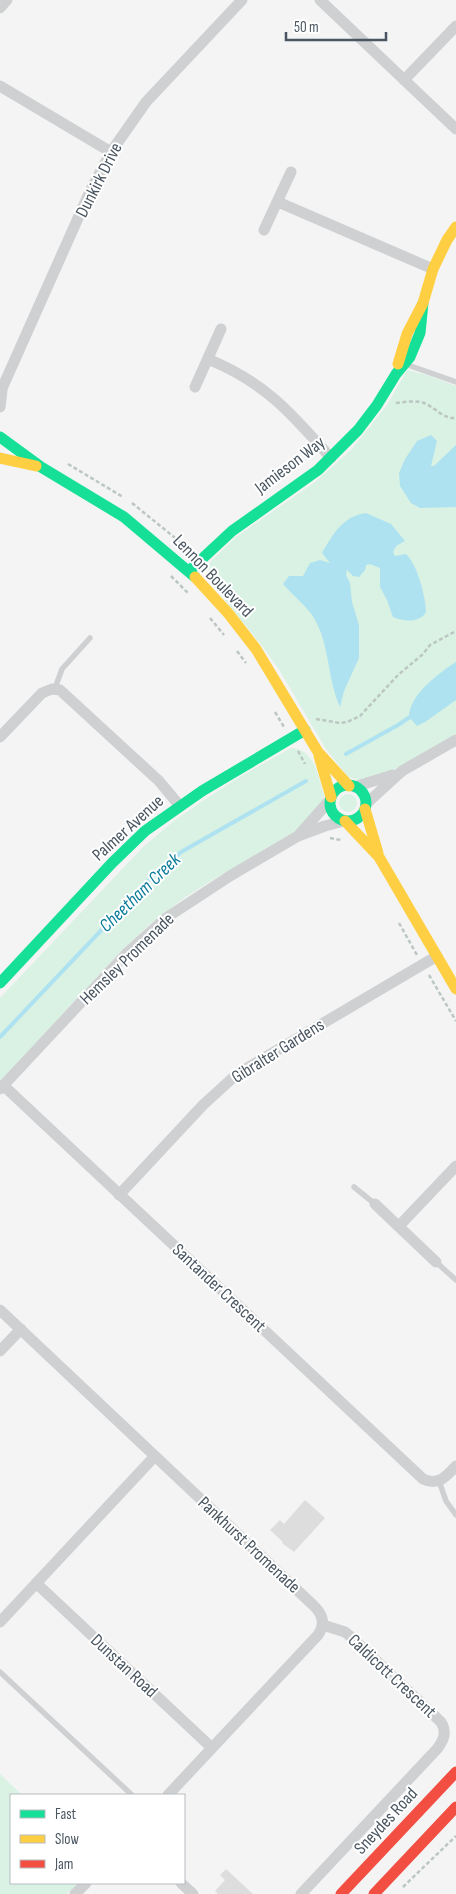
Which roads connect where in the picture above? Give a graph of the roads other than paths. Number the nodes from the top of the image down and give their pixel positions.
1 (7, 0) edge
2 (242, 0) edge
3 (320, 0) edge
4 (0, 8) edge
5 (456, 26) edge
6 (404, 80) junction
7 (0, 86) edge
8 (456, 129) edge
9 (111, 152) junction
10 (291, 172) dead end
11 (278, 202) junction
12 (456, 227) edge
13 (264, 230) dead end
14 (433, 268) junction
15 (221, 329) dead end
16 (208, 359) junction
17 (402, 362) junction
18 (456, 382) edge
19 (195, 386) dead end
20 (1, 391) edge
21 (0, 407) edge
22 (0, 437) edge
23 (0, 458) edge
24 (331, 458) junction
25 (41, 467) junction
26 (189, 571) junction
27 (90, 638) dead end
28 (55, 688) junction
29 (304, 730) junction
30 (0, 737) edge
31 (456, 740) edge
32 (318, 752) junction
33 (402, 771) junction
34 (352, 786) junction
35 (331, 798) junction
36 (179, 805) junction
37 (365, 807) junction
38 (344, 821) junction
39 (298, 836) junction
40 (379, 857) junction
41 (437, 956) junction
42 (0, 983) edge
43 (456, 988) edge
44 (2, 1087) edge
45 (456, 1166) edge
46 (354, 1187) dead end
47 (119, 1194) junction
48 (375, 1204) joint
49 (399, 1226) junction
50 (436, 1262) joint
51 (456, 1280) edge
52 (0, 1310) edge
53 (21, 1329) junction
54 (0, 1351) edge
55 (155, 1456) junction
56 (456, 1466) edge
57 (439, 1481) junction
58 (456, 1515) edge
59 (36, 1583) junction
60 (0, 1622) edge
61 (323, 1625) junction
62 (0, 1672) edge
63 (456, 1724) edge
64 (444, 1729) junction
65 (212, 1748) junction
66 (456, 1772) edge
67 (131, 1794) edge
68 (169, 1794) edge
69 (456, 1807) edge
70 (85, 1884) edge
71 (182, 1884) edge
72 (75, 1894) edge
73 (193, 1894) edge
74 (301, 1894) edge
75 (341, 1894) edge
76 (374, 1894) edge

1 - 4 street
2 - 9 street, Dunkirk Drive
3 - 6 street
5 - 6 street
6 - 8 street
7 - 9 street
9 - 20 street, Dunkirk Drive
10 - 11 street
11 - 13 street
11 - 14 street
12 - 14 street, Jamieson Way
14 - 17 street, Jamieson Way
15 - 16 street
16 - 19 street
16 - 24 street
17 - 18 lane
17 - 24 street, Jamieson Way
20 - 21 street, Dunkirk Drive
22 - 25 street, Lennon Boulevard
23 - 25 street, Lennon Boulevard
24 - 26 street, Jamieson Way
25 - 26 street, Lennon Boulevard
26 - 29 street, Lennon Boulevard
27 - 28 lane
28 - 30 street
28 - 36 street
29 - 32 street, Lennon Boulevard
29 - 36 street, Palmer Avenue
31 - 33 street
32 - 34 street, Lennon Boulevard
32 - 35 street, Lennon Boulevard
33 - 34 street
33 - 37 street
34 - 35 street
34 - 37 street
35 - 38 street
35 - 39 street, Hemsley Promenade
36 - 42 street, Palmer Avenue
37 - 38 street
37 - 40 street
38 - 39 street, Hemsley Promenade
38 - 40 street
39 - 44 street, Hemsley Promenade
40 - 41 street
41 - 43 street
41 - 47 street, Gibralter Gardens
44 - 47 street, Santander Crescent
45 - 49 street
46 - 48 lane
47 - 57 street, Santander Crescent
48 - 49 street
49 - 50 street
50 - 51 lane
52 - 53 street, Pankhurst Promenade
53 - 54 street
53 - 55 street, Pankhurst Promenade
55 - 59 street
55 - 61 street, Pankhurst Promenade
56 - 57 street
57 - 58 lane
59 - 60 street
59 - 65 street, Dunstan Road
61 - 64 street, Caldicott Crescent
61 - 65 street
62 - 67 lane
63 - 64 street
64 - 74 street, Caldicott Crescent
65 - 68 street
66 - 75 street, Sneydes Road
69 - 76 street
70 - 72 street
71 - 73 street

